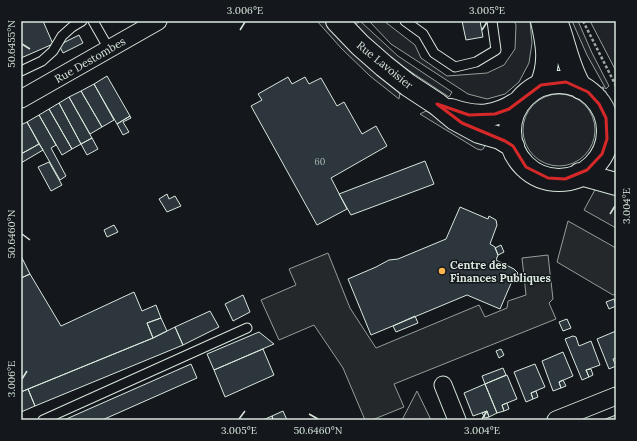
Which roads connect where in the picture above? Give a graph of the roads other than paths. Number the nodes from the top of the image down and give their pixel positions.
1 (82, 21) edge
2 (93, 21) edge
3 (158, 21) edge
4 (339, 21) edge
5 (405, 21) edge
6 (492, 21) edge
7 (542, 21) edge
8 (556, 21) edge
9 (70, 24) edge
10 (109, 49) junction
11 (21, 71) edge
12 (541, 85) junction
13 (581, 88) junction
14 (21, 99) edge
15 (519, 102) junction
16 (437, 104) junction
17 (610, 106) edge
18 (513, 146) junction
19 (611, 147) edge
20 (580, 174) junction
21 (616, 184) edge
22 (246, 328) dead end
23 (442, 385) dead end
24 (616, 396) edge
25 (43, 420) edge
26 (458, 420) edge
27 (556, 420) edge

1 - 9 lane
2 - 10 lane
3 - 10 street, Rue Destombes
4 - 16 street, Rue Lavoisier
5 - 6 lane
7 - 12 street
8 - 13 street
9 - 11 lane
10 - 14 street, Rue Destombes
12 - 13 street
12 - 15 street
13 - 17 street
15 - 16 street, Rue Lavoisier
15 - 18 street
16 - 18 street, Rue Lavoisier
17 - 19 street
18 - 20 street
19 - 20 street
20 - 21 street
22 - 25 lane
23 - 26 street
24 - 27 street

